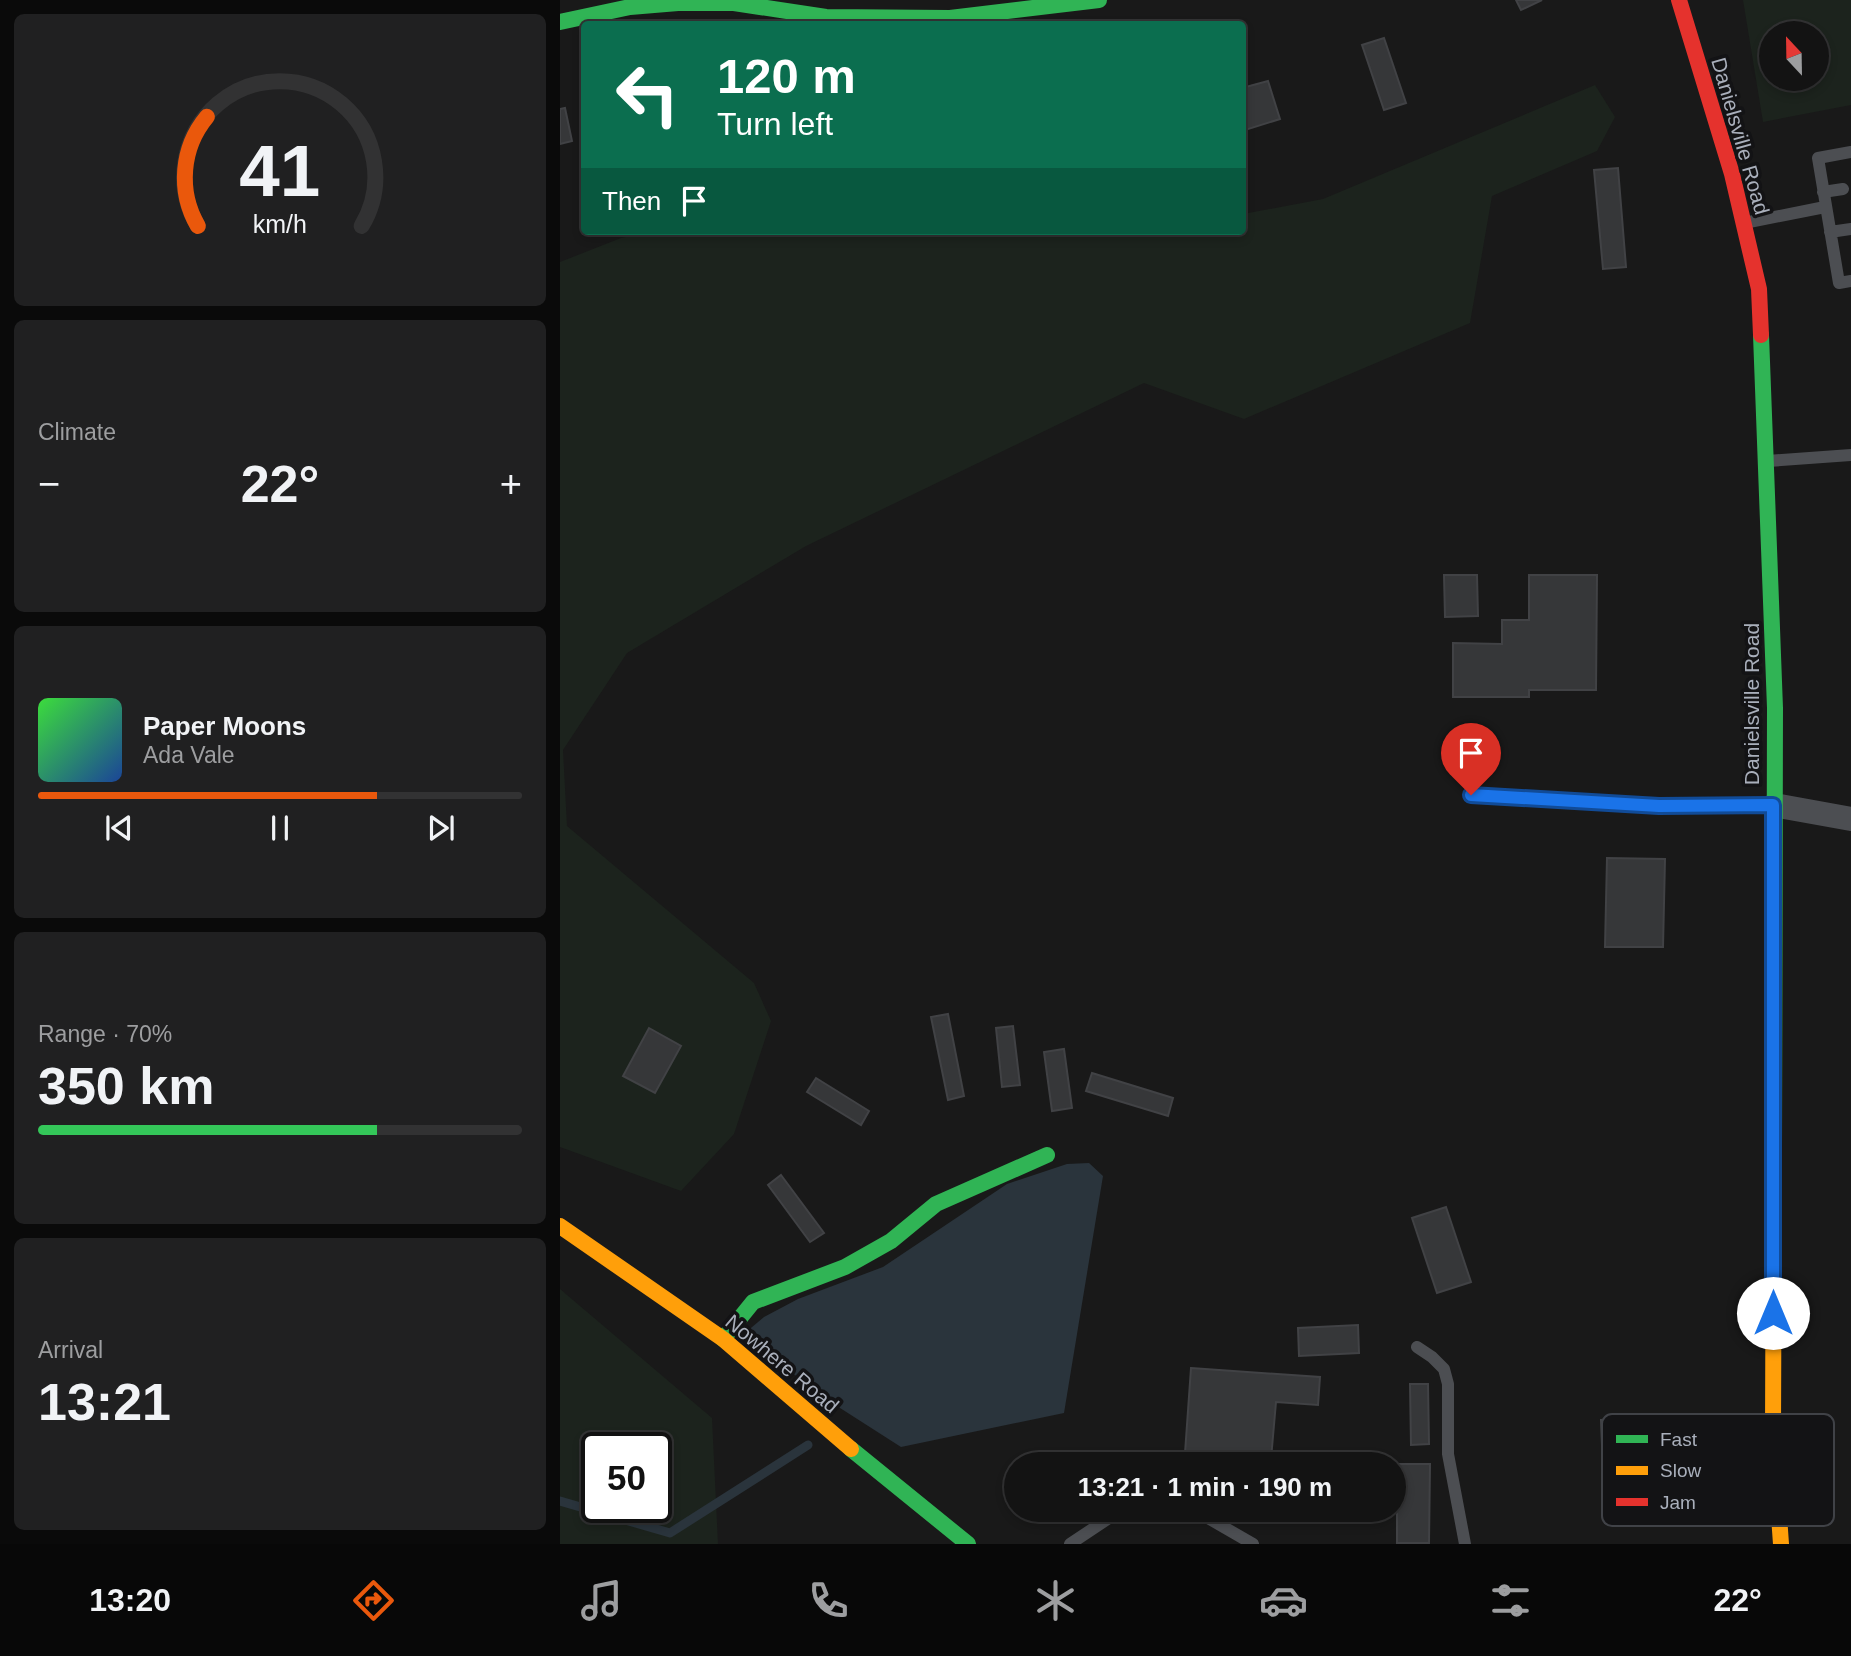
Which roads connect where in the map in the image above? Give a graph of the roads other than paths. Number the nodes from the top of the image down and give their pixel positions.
1 (1099, 0) edge
2 (1679, 0) edge
3 (560, 22) edge
4 (1851, 152) edge
5 (1843, 189) dead end
6 (1823, 192) junction
7 (1825, 207) junction
8 (1744, 223) junction
9 (1851, 229) edge
10 (1830, 232) junction
11 (1851, 281) edge
12 (1851, 454) edge
13 (1767, 461) junction
14 (1471, 795) dead end
15 (1773, 805) junction
16 (1851, 819) edge
17 (1047, 1154) dead end
18 (560, 1226) edge
19 (723, 1339) junction
20 (1417, 1347) dead end
21 (1773, 1414) edge
22 (1103, 1522) edge
23 (1215, 1522) edge
24 (1780, 1526) edge
25 (968, 1544) edge
26 (1070, 1544) edge
27 (1253, 1544) edge
28 (1465, 1544) edge
29 (1781, 1544) edge

1 - 3 main road
2 - 8 main road, Danielsville Road
4 - 6 lane
5 - 6 lane
6 - 7 lane
7 - 8 lane
7 - 10 lane
8 - 13 main road, Danielsville Road
9 - 10 lane
10 - 11 lane
12 - 13 lane
13 - 15 main road, Danielsville Road
14 - 15 lane
15 - 16 street
15 - 21 main road, Danielsville Road
17 - 19 main road
18 - 19 main road, Nowhere Road
19 - 25 main road, Nowhere Road
20 - 28 lane
22 - 26 lane
23 - 27 lane
24 - 29 main road, Danielsville Road

